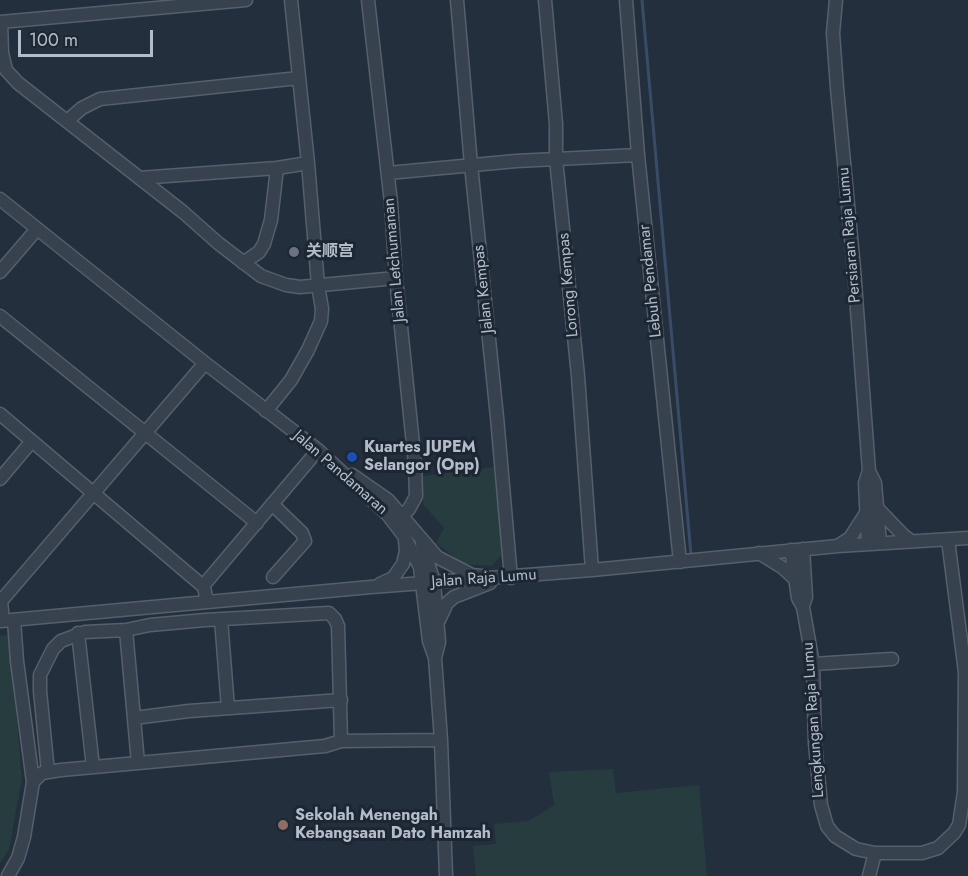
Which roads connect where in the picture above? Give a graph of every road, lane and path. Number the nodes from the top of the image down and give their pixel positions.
1 (246, 0) edge
2 (291, 0) edge
3 (368, 0) edge
4 (457, 0) edge
5 (545, 0) edge
6 (626, 0) edge
7 (836, 0) edge
8 (217, 1) edge
9 (0, 22) edge
10 (299, 78) junction
11 (67, 121) junction
12 (638, 155) junction
13 (556, 159) junction
14 (308, 163) junction
15 (471, 165) junction
16 (277, 168) junction
17 (388, 173) junction
18 (140, 178) junction
19 (0, 199) edge
20 (37, 229) junction
21 (243, 263) junction
22 (0, 272) edge
23 (396, 278) junction
24 (318, 285) junction
25 (0, 316) edge
26 (205, 363) junction
27 (266, 411) junction
28 (0, 414) edge
29 (145, 433) junction
30 (32, 441) junction
31 (318, 450) junction
32 (0, 479) edge
33 (93, 493) junction
34 (272, 504) junction
35 (872, 510) junction
36 (399, 520) junction
37 (257, 523) junction
38 (409, 533) junction
39 (968, 538) edge
40 (948, 540) junction
41 (911, 541) junction
42 (874, 543) junction
43 (838, 546) junction
44 (797, 550) junction
45 (759, 553) junction
46 (680, 562) junction
47 (592, 570) junction
48 (273, 577) dead end
49 (505, 578) junction
50 (795, 579) junction
51 (429, 583) junction
52 (203, 585) junction
53 (371, 587) junction
54 (0, 601) edge
55 (207, 602) junction
56 (803, 607) junction
57 (221, 619) junction
58 (6, 621) edge
59 (437, 623) junction
60 (126, 630) junction
61 (78, 633) junction
62 (435, 658) junction
63 (892, 659) dead end
64 (813, 664) junction
65 (40, 698) junction
66 (23, 700) junction
67 (341, 700) junction
68 (228, 708) junction
69 (134, 718) junction
70 (441, 740) junction
71 (341, 741) junction
72 (138, 763) junction
73 (93, 767) junction
74 (48, 772) junction
75 (33, 782) junction
76 (875, 853) junction
77 (8, 876) edge
78 (446, 876) edge
79 (869, 876) edge

1 - 8 street
2 - 10 street
3 - 17 street, Jalan Letchumanan
4 - 15 street, Jalan Kempas
5 - 13 street, Lorong Kempas
6 - 12 street, Lebuh Pendamar
7 - 35 street, Persiaran Raja Lumu
8 - 9 street
9 - 11 street
10 - 11 street
10 - 14 street
11 - 18 street
12 - 13 street
12 - 46 street, Lebuh Pendamar
13 - 15 street
13 - 47 street, Lorong Kempas
14 - 16 street
14 - 24 street
15 - 17 street
15 - 49 street, Jalan Kempas
16 - 18 street
16 - 21 street
17 - 23 street, Jalan Letchumanan
18 - 21 street
19 - 20 street, Jalan Pandamaran
20 - 22 street
20 - 26 street, Jalan Pandamaran
21 - 24 street
23 - 24 street
23 - 36 street, Jalan Letchumanan
24 - 27 street
25 - 29 street
26 - 27 street, Jalan Pandamaran
26 - 29 street
27 - 31 street, Jalan Pandamaran
28 - 30 street
29 - 33 street
29 - 37 street
30 - 32 street
30 - 33 street
31 - 34 street
31 - 36 street, Jalan Pandamaran
33 - 52 street
33 - 54 street
34 - 37 street
34 - 48 street
35 - 41 street
35 - 42 street, Persiaran Raja Lumu
35 - 43 street
36 - 38 street, Jalan Pandamaran
37 - 52 street
38 - 49 street
38 - 51 street
38 - 53 street
39 - 40 street, Jalan Raja Lumu
40 - 41 street, Jalan Raja Lumu
40 - 76 street, Lengkungan Raja Lumu
41 - 42 street, Jalan Raja Lumu
42 - 43 street, Jalan Raja Lumu
43 - 44 street, Jalan Raja Lumu
44 - 45 street, Jalan Raja Lumu
44 - 50 street, Lengkungan Raja Lumu
44 - 56 street, Lengkungan Raja Lumu
45 - 46 street, Jalan Raja Lumu
45 - 50 street
46 - 47 street, Jalan Raja Lumu
47 - 49 street, Jalan Raja Lumu
49 - 51 street, Jalan Raja Lumu
49 - 59 street
50 - 56 street, Lengkungan Raja Lumu
51 - 53 street, Jalan Raja Lumu
51 - 59 street
51 - 62 street
52 - 55 street
53 - 55 street, Jalan Raja Lumu
54 - 58 street
55 - 58 street, Jalan Raja Lumu
56 - 64 street, Lengkungan Raja Lumu
57 - 60 street
57 - 67 street
57 - 68 street
58 - 66 street
59 - 62 street
60 - 61 street
60 - 69 street
61 - 65 street
61 - 73 street
62 - 70 street
63 - 64 street
64 - 76 street, Lengkungan Raja Lumu
65 - 66 street
65 - 74 street
66 - 75 street
67 - 68 street
67 - 71 street
68 - 69 street
69 - 72 street
70 - 71 street
70 - 78 street
71 - 72 street
72 - 73 street
73 - 74 street
74 - 75 street
75 - 77 street
76 - 79 street

